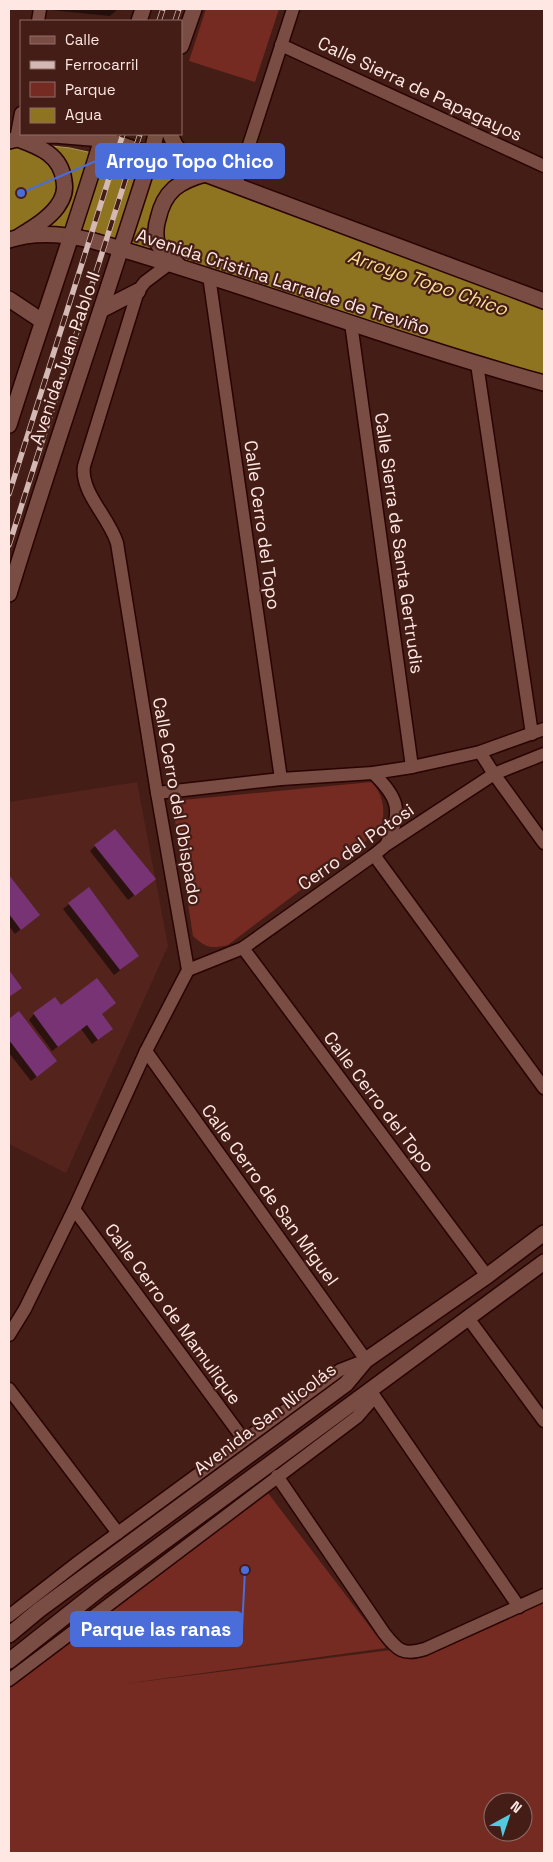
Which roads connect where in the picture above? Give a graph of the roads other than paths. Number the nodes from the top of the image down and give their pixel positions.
1 (194, 9) edge
2 (293, 9) edge
3 (182, 43) edge
4 (281, 45) junction
5 (20, 116) edge
6 (156, 135) edge
7 (170, 135) edge
8 (13, 140) edge
9 (101, 140) edge
10 (150, 160) junction
11 (544, 166) edge
12 (195, 174) junction
13 (236, 185) junction
14 (73, 231) junction
15 (14, 238) edge
16 (123, 245) junction
17 (172, 262) junction
18 (209, 276) junction
19 (138, 290) junction
20 (9, 299) edge
21 (544, 301) edge
22 (101, 310) junction
23 (42, 321) junction
24 (351, 323) junction
25 (477, 364) junction
26 (544, 383) edge
27 (9, 425) edge
28 (9, 594) edge
29 (544, 729) edge
30 (532, 734) junction
31 (480, 752) junction
32 (544, 754) edge
33 (412, 767) junction
34 (373, 773) junction
35 (494, 774) junction
36 (280, 779) junction
37 (157, 793) junction
38 (544, 843) edge
39 (386, 845) junction
40 (374, 855) junction
41 (243, 948) junction
42 (188, 970) junction
43 (146, 1051) junction
44 (544, 1088) edge
45 (74, 1209) junction
46 (544, 1234) edge
47 (544, 1262) edge
48 (487, 1276) junction
49 (468, 1318) junction
50 (9, 1335) edge
51 (366, 1360) junction
52 (9, 1389) edge
53 (370, 1390) junction
54 (544, 1421) edge
55 (244, 1440) junction
56 (277, 1476) junction
57 (118, 1534) junction
58 (544, 1595) edge
59 (519, 1607) junction
60 (9, 1616) edge
61 (9, 1635) edge
62 (9, 1661) edge
63 (9, 1680) edge

1 - 3 main road
2 - 4 street
4 - 11 street, Calle Sierra de Papagayos
4 - 13 street
5 - 8 street
6 - 10 main road, Avenida Juan Pablo II
7 - 12 main road
8 - 9 main road
8 - 15 main road
9 - 10 main road
9 - 14 main road, Avenida Juan Pablo II
10 - 12 main road
10 - 16 main road, Avenida Juan Pablo II
12 - 13 main road
12 - 17 main road
13 - 21 main road
14 - 15 main road, Avenida Cristina Larralde de Treviño
14 - 16 main road, Avenida Cristina Larralde de Treviño
14 - 23 main road, Avenida Juan Pablo II
16 - 17 main road, Avenida Cristina Larralde de Treviño
16 - 22 main road, Avenida Juan Pablo II
17 - 18 main road, Avenida Cristina Larralde de Treviño
17 - 19 street
18 - 24 main road, Avenida Cristina Larralde de Treviño
18 - 36 street, Calle Cerro del Topo
19 - 22 main road
19 - 37 street, Calle Cerro del Obispado
20 - 23 main road
22 - 28 main road, Avenida Juan Pablo II
23 - 27 main road, Avenida Juan Pablo II
24 - 25 main road, Avenida Cristina Larralde de Treviño
24 - 33 street, Calle Sierra de Santa Gertrudis
25 - 26 main road, Avenida Cristina Larralde de Treviño
25 - 30 street
29 - 30 street
30 - 31 street
31 - 33 street
31 - 35 street
32 - 35 street, Cerro del Potosi
33 - 34 street
34 - 36 street
34 - 39 street
35 - 38 street
35 - 39 street, Cerro del Potosi
36 - 37 street
37 - 42 street, Calle Cerro del Obispado
39 - 40 street, Cerro del Potosi
40 - 41 street, Cerro del Potosi
40 - 44 street
41 - 42 street, Cerro del Potosi
41 - 48 street, Calle Cerro del Topo
42 - 43 street
43 - 45 street
43 - 51 street, Calle Cerro de San Miguel
45 - 50 street
45 - 55 street, Calle Cerro de Mamulique
46 - 48 main road, Avenida San Nicolás
47 - 49 main road
48 - 51 main road, Avenida San Nicolás
49 - 53 main road
49 - 54 street
51 - 55 street
51 - 61 main road, Avenida San Nicolás
52 - 57 street
53 - 56 street
53 - 59 street
53 - 62 main road
55 - 57 street
56 - 59 street
56 - 63 street
57 - 60 street
58 - 59 street

